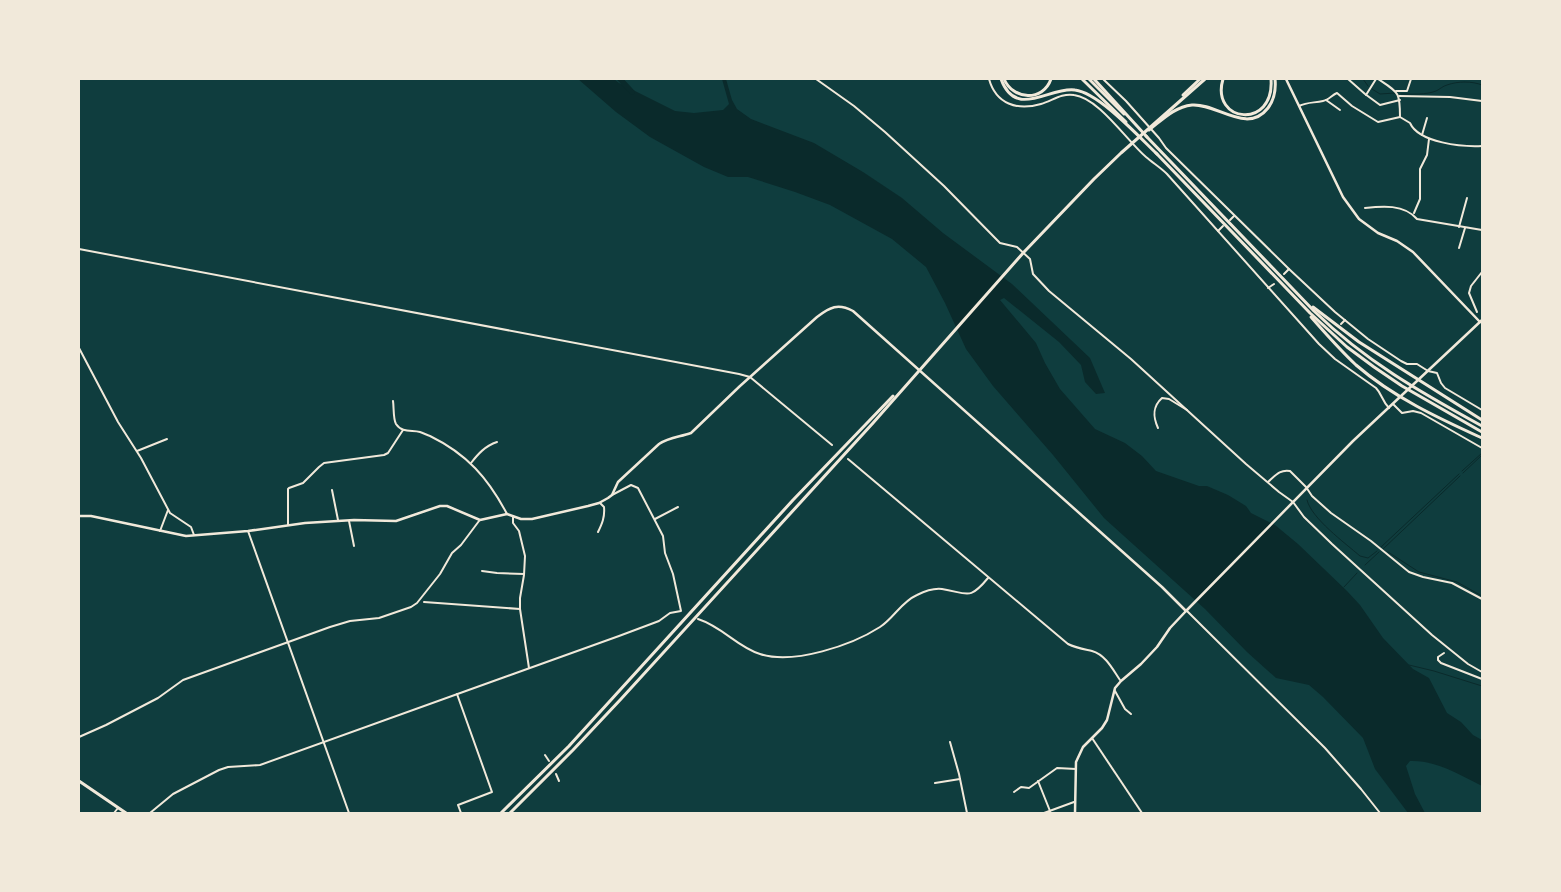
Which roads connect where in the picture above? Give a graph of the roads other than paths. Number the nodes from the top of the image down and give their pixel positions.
1 (816, 79) edge
2 (989, 79) edge
3 (1000, 79) edge
4 (1004, 79) edge
5 (1051, 79) edge
6 (1082, 79) edge
7 (1089, 79) edge
8 (1094, 79) edge
9 (1103, 79) edge
10 (1200, 79) edge
11 (1205, 79) edge
12 (1223, 79) edge
13 (1273, 79) edge
14 (1286, 79) edge
15 (1348, 79) edge
16 (1377, 79) edge
17 (1411, 79) edge
18 (1396, 91) junction
19 (1366, 95) junction
20 (1398, 96) junction
21 (1326, 100) junction
22 (1400, 100) junction
23 (1482, 101) edge
24 (1299, 106) junction
25 (1340, 110) dead end
26 (1165, 113) junction
27 (1400, 117) junction
28 (1427, 118) dead end
29 (1156, 123) junction
30 (1422, 135) junction
31 (1147, 137) junction
32 (1429, 139) junction
33 (1482, 146) edge
34 (1156, 154) junction
35 (1467, 198) dead end
36 (1365, 208) dead end
37 (1413, 214) junction
38 (1234, 216) junction
39 (1230, 220) dead end
40 (1223, 226) dead end
41 (1459, 227) junction
42 (1465, 228) junction
43 (1218, 230) junction
44 (1482, 230) edge
45 (1458, 248) dead end
46 (79, 249) edge
47 (1289, 269) junction
48 (1482, 272) edge
49 (1284, 274) dead end
50 (1274, 284) dead end
51 (1288, 284) junction
52 (1284, 287) junction
53 (1268, 288) junction
54 (1477, 312) dead end
55 (1345, 320) junction
56 (1481, 321) edge
57 (1341, 324) dead end
58 (1323, 341) dead end
59 (1320, 344) junction
60 (79, 348) edge
61 (1428, 371) junction
62 (917, 372) junction
63 (750, 377) junction
64 (1420, 380) junction
65 (1401, 397) junction
66 (393, 401) dead end
67 (1393, 404) junction
68 (1389, 408) junction
69 (1482, 410) edge
70 (1189, 411) junction
71 (1482, 420) edge
72 (1482, 426) edge
73 (1158, 428) dead end
74 (403, 430) junction
75 (1482, 432) edge
76 (1482, 438) edge
77 (167, 439) dead end
78 (496, 442) dead end
79 (832, 445) dead end
80 (1482, 448) edge
81 (137, 451) junction
82 (848, 459) dead end
83 (470, 463) junction
84 (1268, 482) junction
85 (1306, 488) junction
86 (332, 490) dead end
87 (612, 495) junction
88 (1293, 502) junction
89 (600, 503) junction
90 (678, 507) dead end
91 (168, 510) junction
92 (507, 514) junction
93 (79, 516) edge
94 (513, 516) junction
95 (655, 519) junction
96 (349, 520) junction
97 (480, 520) junction
98 (338, 521) junction
99 (288, 525) junction
100 (160, 531) junction
101 (248, 531) junction
102 (598, 532) dead end
103 (194, 535) junction
104 (354, 546) dead end
105 (482, 571) dead end
106 (524, 574) junction
107 (988, 578) junction
108 (1482, 599) edge
109 (424, 602) dead end
110 (520, 609) junction
111 (1186, 611) junction
112 (698, 619) dead end
113 (287, 643) junction
114 (1444, 653) dead end
115 (529, 668) junction
116 (1482, 672) edge
117 (1482, 679) edge
118 (1121, 681) junction
119 (1115, 691) junction
120 (457, 694) junction
121 (1131, 714) dead end
122 (79, 737) edge
123 (1092, 738) junction
124 (324, 742) junction
125 (950, 742) dead end
126 (545, 755) dead end
127 (549, 761) dead end
128 (1076, 769) junction
129 (556, 774) dead end
130 (960, 779) junction
131 (79, 781) edge
132 (559, 781) dead end
133 (1038, 781) junction
134 (935, 783) dead end
135 (1014, 792) dead end
136 (1075, 801) junction
137 (118, 808) junction
138 (1050, 811) junction
139 (114, 813) edge
140 (126, 813) edge
141 (150, 813) edge
142 (349, 813) edge
143 (461, 813) edge
144 (500, 813) edge
145 (510, 813) edge
146 (967, 813) edge
147 (1044, 813) edge
148 (1075, 813) edge
149 (1142, 813) edge
150 (1380, 813) edge

1 - 70 street
2 - 43 street
3 - 34 main road
4 - 5 main road
6 - 34 main road
7 - 31 main road
8 - 31 main road
9 - 38 street
10 - 26 main road
11 - 26 main road
12 - 13 main road
13 - 29 main road
14 - 24 main road
15 - 19 street
16 - 18 street
16 - 19 street
17 - 18 street
18 - 20 street
19 - 22 street
20 - 22 street
20 - 23 street
21 - 24 street
21 - 25 street
21 - 27 street
22 - 27 street
24 - 56 main road
26 - 29 main road
27 - 30 street
28 - 30 street
29 - 62 main road
30 - 32 street
31 - 51 main road
32 - 33 street
32 - 37 street
34 - 52 main road
35 - 41 street
36 - 37 street
37 - 41 street
38 - 39 street
38 - 47 street
40 - 43 street
41 - 42 street
42 - 44 street
42 - 45 street
43 - 53 street
46 - 63 street
47 - 49 street
47 - 55 street
48 - 54 street
50 - 53 street
51 - 64 main road
51 - 72 main road
52 - 65 main road
52 - 75 main road
53 - 59 street
55 - 57 street
55 - 61 street
56 - 61 main road
58 - 59 street
59 - 68 street
60 - 81 street
61 - 64 main road
61 - 69 street
62 - 144 main road
62 - 145 main road
63 - 79 street
63 - 87 main road
63 - 111 main road
64 - 65 main road
64 - 71 main road
65 - 67 main road
65 - 76 main road
66 - 74 street
67 - 68 main road
67 - 80 street
68 - 85 main road
70 - 73 street
70 - 84 street
74 - 83 street
74 - 99 street
77 - 81 street
78 - 83 street
81 - 91 street
82 - 107 street
83 - 92 street
84 - 85 street
84 - 88 street
85 - 88 main road
85 - 108 street
86 - 98 street
87 - 89 main road
87 - 95 street
88 - 111 main road
88 - 116 street
89 - 94 main road
89 - 102 street
90 - 95 street
91 - 100 street
91 - 103 street
92 - 94 main road
92 - 97 main road
93 - 100 main road
94 - 106 street
95 - 115 street
96 - 97 main road
96 - 98 main road
96 - 104 street
97 - 113 street
98 - 99 main road
99 - 101 main road
100 - 103 main road
101 - 103 main road
101 - 113 street
105 - 106 street
106 - 110 street
107 - 112 street
107 - 118 street
109 - 110 street
110 - 115 street
111 - 118 main road
111 - 150 street
113 - 122 street
113 - 124 street
114 - 117 street
115 - 120 street
118 - 119 main road
119 - 121 street
119 - 123 main road
120 - 124 street
120 - 143 street
123 - 128 main road
123 - 149 street
124 - 141 street
124 - 142 street
125 - 130 street
126 - 127 street
128 - 133 street
128 - 136 main road
129 - 132 street
130 - 134 street
130 - 146 street
131 - 137 main road
133 - 135 street
133 - 138 street
136 - 138 street
136 - 148 main road
137 - 139 street
137 - 140 main road
138 - 147 street

